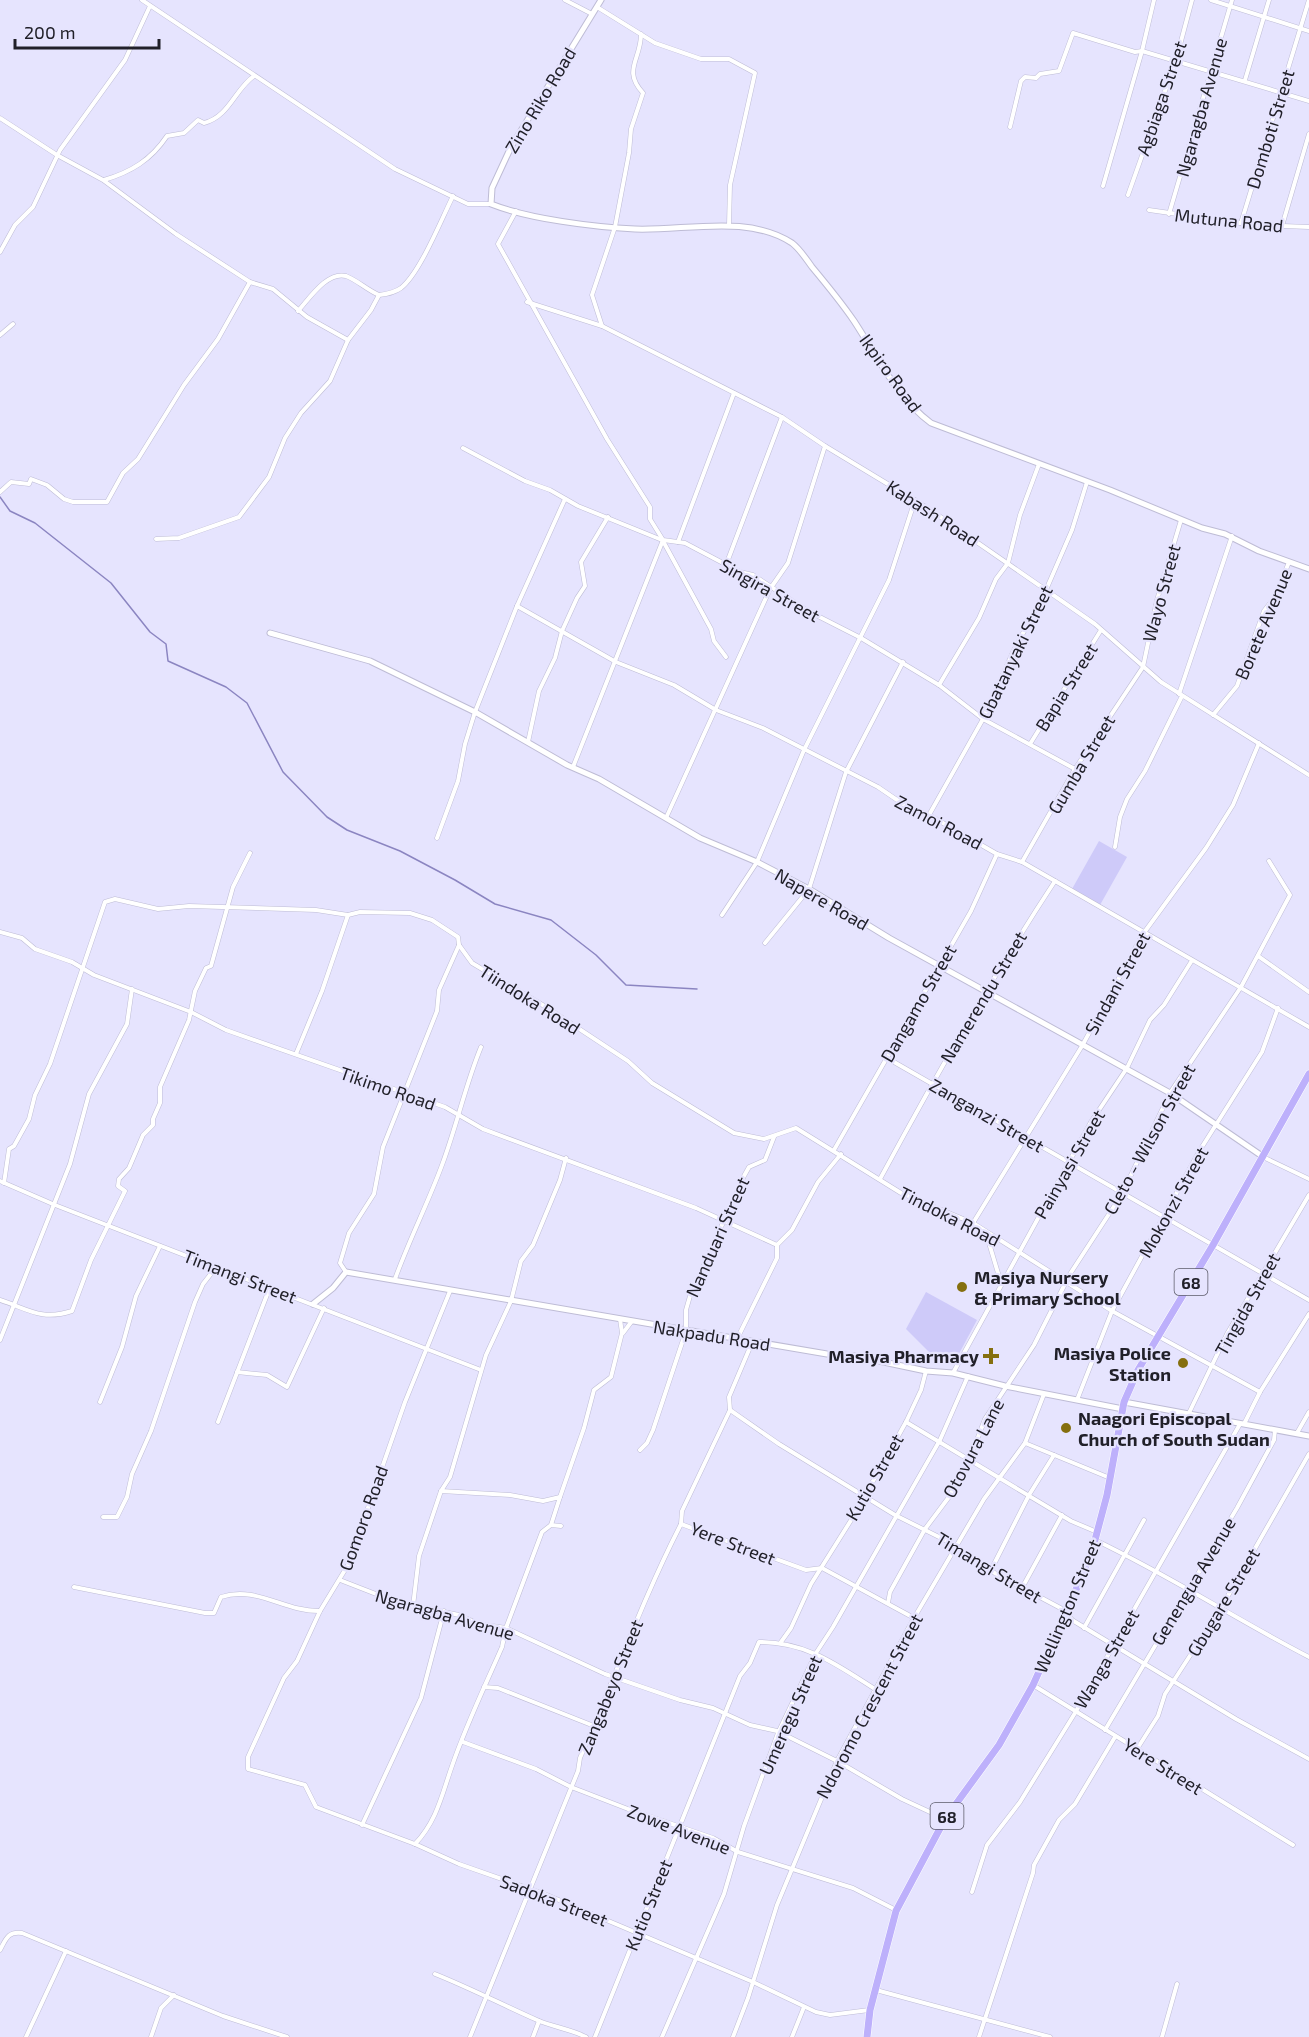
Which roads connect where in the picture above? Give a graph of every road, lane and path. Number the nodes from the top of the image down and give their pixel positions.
1 (142, 0) edge
2 (565, 0) edge
3 (601, 0) edge
4 (1154, 0) edge
5 (1192, 0) edge
6 (1210, 0) edge
7 (1269, 0) edge
8 (1309, 0) edge
9 (1231, 3) edge
10 (150, 6) junction
11 (597, 7) junction
12 (592, 14) junction
13 (1264, 16) junction
14 (1300, 28) junction
15 (1309, 31) edge
16 (641, 34) junction
17 (1142, 51) junction
18 (1176, 60) junction
19 (1213, 70) junction
20 (255, 76) junction
21 (1245, 80) junction
22 (1282, 92) junction
23 (1309, 101) edge
24 (0, 118) edge
25 (1010, 127) dead end
26 (1309, 134) edge
27 (57, 155) junction
28 (103, 180) junction
29 (1102, 186) dead end
30 (1128, 195) dead end
31 (453, 196) junction
32 (491, 204) junction
33 (1149, 210) dead end
34 (516, 211) junction
35 (1169, 214) junction
36 (1240, 223) junction
37 (729, 225) junction
38 (1282, 226) junction
39 (1309, 226) edge
40 (615, 227) junction
41 (0, 252) edge
42 (250, 282) junction
43 (379, 295) junction
44 (527, 302) junction
45 (298, 311) junction
46 (13, 324) dead end
47 (602, 326) junction
48 (0, 335) edge
49 (348, 340) junction
50 (734, 393) junction
51 (782, 417) junction
52 (825, 446) junction
53 (463, 448) dead end
54 (1039, 463) junction
55 (1087, 482) junction
56 (0, 492) edge
57 (565, 499) junction
58 (915, 500) junction
59 (608, 517) junction
60 (1181, 520) junction
61 (1232, 536) junction
62 (156, 539) dead end
63 (663, 540) junction
64 (678, 542) junction
65 (1290, 560) junction
66 (1008, 563) junction
67 (726, 565) junction
68 (1309, 569) edge
69 (770, 589) junction
70 (1046, 590) junction
71 (517, 606) junction
72 (1101, 630) junction
73 (562, 632) junction
74 (270, 633) dead end
75 (861, 638) junction
76 (726, 657) dead end
77 (616, 662) junction
78 (903, 662) junction
79 (1143, 668) junction
80 (939, 685) junction
81 (1180, 695) junction
82 (716, 710) junction
83 (475, 712) junction
84 (1213, 715) junction
85 (984, 718) junction
86 (528, 742) junction
87 (1259, 743) junction
88 (1030, 744) junction
89 (804, 750) junction
90 (573, 767) junction
91 (1075, 769) junction
92 (846, 772) junction
93 (1309, 775) edge
94 (929, 815) junction
95 (665, 818) junction
96 (437, 838) dead end
97 (1115, 847) dead end
98 (250, 853) dead end
99 (997, 854) junction
100 (1269, 861) dead end
101 (757, 862) junction
102 (1022, 862) junction
103 (1055, 881) junction
104 (809, 889) junction
105 (227, 907) junction
106 (348, 915) junction
107 (722, 915) dead end
108 (0, 932) edge
109 (1143, 934) junction
110 (765, 943) dead end
111 (459, 945) junction
112 (1258, 956) junction
113 (1191, 962) junction
114 (938, 966) junction
115 (83, 969) junction
116 (1240, 987) junction
117 (132, 989) junction
118 (1309, 992) edge
119 (986, 993) junction
120 (1278, 1008) junction
121 (190, 1012) junction
122 (1309, 1028) edge
123 (1082, 1046) junction
124 (481, 1047) dead end
125 (296, 1054) junction
126 (887, 1058) junction
127 (1127, 1068) junction
128 (1308, 1078) edge
129 (932, 1083) junction
130 (1170, 1093) junction
131 (404, 1094) junction
132 (459, 1114) junction
133 (1217, 1127) junction
134 (774, 1137) junction
135 (1024, 1137) junction
136 (834, 1150) junction
137 (841, 1154) junction
138 (1262, 1156) junction
139 (566, 1158) junction
140 (1071, 1163) junction
141 (880, 1179) junction
142 (1309, 1179) edge
143 (2, 1182) edge
144 (1122, 1194) junction
145 (1309, 1195) edge
146 (55, 1205) junction
147 (1165, 1217) junction
148 (725, 1220) junction
149 (973, 1223) junction
150 (109, 1225) junction
151 (986, 1231) junction
152 (777, 1245) junction
153 (1213, 1245) junction
154 (160, 1246) junction
155 (1019, 1253) junction
156 (218, 1266) junction
157 (346, 1272) junction
158 (1264, 1275) junction
159 (395, 1279) junction
160 (1067, 1282) junction
161 (1001, 1284) junction
162 (270, 1287) junction
163 (450, 1291) junction
164 (0, 1300) edge
165 (1309, 1300) edge
166 (511, 1301) junction
167 (13, 1304) junction
168 (313, 1304) junction
169 (324, 1308) junction
170 (1112, 1311) junction
171 (1309, 1314) edge
172 (620, 1319) junction
173 (632, 1321) junction
174 (686, 1331) junction
175 (622, 1333) junction
176 (1159, 1335) junction
177 (737, 1339) junction
178 (0, 1340) edge
179 (750, 1341) junction
180 (427, 1349) junction
181 (1213, 1366) junction
182 (481, 1370) junction
183 (926, 1371) junction
184 (237, 1372) junction
185 (953, 1373) junction
186 (968, 1376) junction
187 (1005, 1386) junction
188 (1260, 1392) junction
189 (1044, 1394) junction
190 (1077, 1400) junction
191 (100, 1401) dead end
192 (1123, 1406) junction
193 (730, 1410) junction
194 (1309, 1412) edge
195 (1188, 1415) junction
196 (218, 1422) dead end
197 (906, 1422) junction
198 (1242, 1425) junction
199 (1275, 1430) junction
200 (1297, 1433) junction
201 (1309, 1436) edge
202 (938, 1442) junction
203 (1025, 1443) junction
204 (640, 1450) dead end
205 (1309, 1454) edge
206 (1054, 1455) junction
207 (969, 1458) junction
208 (999, 1477) junction
209 (1110, 1478) junction
210 (441, 1491) junction
211 (1029, 1495) junction
212 (865, 1496) junction
213 (560, 1497) junction
214 (895, 1515) junction
215 (1062, 1515) junction
216 (103, 1516) dead end
217 (555, 1518) junction
218 (1144, 1520) dead end
219 (681, 1524) junction
220 (551, 1525) junction
221 (924, 1529) junction
222 (1098, 1532) junction
223 (1095, 1540) junction
224 (956, 1549) junction
225 (1125, 1554) junction
226 (822, 1568) junction
227 (991, 1571) junction
228 (1157, 1571) junction
229 (340, 1580) junction
230 (74, 1587) dead end
231 (856, 1587) junction
232 (1022, 1588) junction
233 (1189, 1589) junction
234 (888, 1603) junction
235 (413, 1606) junction
236 (1221, 1608) junction
237 (320, 1611) junction
238 (444, 1611) junction
239 (1066, 1611) junction
240 (914, 1618) junction
241 (506, 1628) junction
242 (1084, 1628) junction
243 (781, 1642) junction
244 (1113, 1644) junction
245 (816, 1653) junction
246 (1309, 1657) edge
247 (1144, 1664) junction
248 (612, 1676) junction
249 (1175, 1680) junction
250 (1033, 1685) junction
251 (484, 1688) junction
252 (875, 1689) junction
253 (1075, 1713) junction
254 (725, 1714) junction
255 (594, 1726) junction
256 (1105, 1730) junction
257 (778, 1733) junction
258 (1115, 1737) junction
259 (463, 1742) junction
260 (1137, 1749) junction
261 (1309, 1759) edge
262 (837, 1761) junction
263 (248, 1769) joint
264 (570, 1787) junction
265 (945, 1819) junction
266 (362, 1825) junction
267 (679, 1829) junction
268 (415, 1844) junction
269 (1293, 1845) dead end
270 (737, 1851) junction
271 (790, 1870) junction
272 (530, 1889) junction
273 (972, 1892) dead end
274 (896, 1911) junction
275 (636, 1933) junction
276 (0, 1950) edge
277 (66, 1951) junction
278 (696, 1959) junction
279 (435, 1974) dead end
280 (753, 1982) junction
281 (1177, 1984) dead end
282 (875, 1990) junction
283 (486, 1994) junction
284 (174, 1995) junction
285 (804, 2007) junction
286 (870, 2010) junction
287 (984, 2019) junction
288 (540, 2021) junction
289 (281, 2036) edge
290 (26, 2037) edge
291 (151, 2037) edge
292 (287, 2037) edge
293 (470, 2037) edge
294 (533, 2037) edge
295 (586, 2037) edge
296 (595, 2037) edge
297 (662, 2037) edge
298 (733, 2037) edge
299 (792, 2037) edge
300 (867, 2037) edge
301 (979, 2037) edge
302 (1050, 2037) edge
303 (1162, 2037) edge

1 - 10 street
2 - 12 street
3 - 11 street, Zino Riko Road
4 - 17 street
5 - 18 street, Agbiaga Street
6 - 9 street
7 - 13 street
8 - 14 street, Domboti Street
9 - 13 street
9 - 19 street, Ngaragba Avenue
10 - 20 street
10 - 27 street
11 - 12 street, Zino Riko Road
11 - 16 street
12 - 32 street, Zino Riko Road
13 - 14 street
13 - 21 street
14 - 15 street
14 - 22 street, Domboti Street
16 - 37 street
16 - 40 street
17 - 18 street
17 - 25 street
17 - 29 street
18 - 19 street
18 - 30 street, Agbiaga Street
19 - 21 street
19 - 35 street, Ngaragba Avenue
20 - 28 street
20 - 31 street
21 - 22 street
22 - 23 street
22 - 36 street, Domboti Street
24 - 27 street
26 - 38 street
27 - 28 street
27 - 41 street
28 - 42 street
31 - 32 street
31 - 43 street
32 - 34 street, Ikpiro Road
33 - 35 street, Mutuna Road
34 - 40 street, Ikpiro Road
34 - 44 street
35 - 36 street, Mutuna Road
36 - 38 street, Mutuna Road
37 - 40 street, Ikpiro Road
37 - 54 street, Ikpiro Road
38 - 39 street, Mutuna Road
40 - 47 street
42 - 45 street
42 - 56 street
43 - 45 street
43 - 49 street
44 - 47 street, Kabash Road
44 - 63 street
45 - 49 street
46 - 48 street
47 - 50 street, Kabash Road
49 - 62 street
50 - 51 street, Kabash Road
50 - 64 street
51 - 52 street, Kabash Road
51 - 67 street
52 - 58 street, Kabash Road
52 - 69 street
53 - 57 street, Singira Street
54 - 55 street, Ikpiro Road
54 - 66 street
55 - 60 street, Ikpiro Road
55 - 70 street, Gbatanyaki Street
57 - 59 street, Singira Street
57 - 71 street
58 - 66 street, Kabash Road
58 - 75 street
59 - 63 street, Singira Street
59 - 73 street
60 - 61 street, Ikpiro Road
60 - 79 street, Wayo Street
61 - 65 street, Ikpiro Road
61 - 81 street
63 - 64 street, Singira Street
63 - 76 street
63 - 77 street
64 - 67 street, Singira Street
65 - 68 street, Ikpiro Road
65 - 84 street, Borete Avenue
66 - 70 street, Kabash Road
66 - 80 street
67 - 69 street, Singira Street
69 - 75 street, Singira Street
69 - 82 street
70 - 72 street, Kabash Road
70 - 85 street, Gbatanyaki Street
71 - 73 street, Zamoi Road
71 - 83 street
72 - 79 street, Kabash Road
72 - 88 street, Bapia Street
73 - 77 street, Zamoi Road
73 - 86 street
74 - 83 street, Napere Road
75 - 78 street, Singira Street
75 - 89 street
77 - 82 street, Zamoi Road
77 - 90 street
78 - 80 street, Singira Street
78 - 92 street
79 - 81 street, Kabash Road
79 - 91 street, Gumba Street
80 - 85 street, Singira Street
81 - 84 street, Kabash Road
81 - 97 street
82 - 89 street, Zamoi Road
82 - 95 street
83 - 86 street, Napere Road
83 - 96 street
84 - 87 street, Kabash Road
85 - 88 street, Singira Street
85 - 94 street, Gbatanyaki Street
86 - 90 street, Napere Road
87 - 93 street, Kabash Road
87 - 109 street, Sindani Street
88 - 91 street, Singira Street
89 - 92 street, Zamoi Road
89 - 101 street
90 - 95 street, Napere Road
91 - 102 street, Gumba Street
92 - 94 street, Zamoi Road
92 - 104 street
94 - 99 street, Zamoi Road
95 - 101 street, Napere Road
98 - 105 street
99 - 102 street, Zamoi Road
99 - 114 street, Dangamo Street
100 - 112 street, Cleto - Wilson Street
101 - 104 street, Napere Road
101 - 107 street
102 - 103 street, Zamoi Road
103 - 109 street, Zamoi Road
103 - 119 street, Namerendu Street
104 - 110 street
104 - 114 street, Napere Road
105 - 106 street, Tiindoka Road
105 - 115 street, Tiindoka Road
105 - 121 street
106 - 111 street, Tiindoka Road
106 - 125 street
108 - 115 street, Tikimo Road
109 - 113 street, Zamoi Road
109 - 123 street, Sindani Street
111 - 131 street
111 - 134 street, Tiindoka Road
112 - 116 street, Cleto - Wilson Street
112 - 118 street
113 - 116 street, Zamoi Road
113 - 127 street, Painyasi Street
114 - 119 street, Napere Road
114 - 126 street, Dangamo Street
115 - 117 street, Tikimo Road
115 - 143 street
116 - 120 street, Zamoi Road
116 - 130 street, Cleto - Wilson Street
117 - 121 street, Tikimo Road
117 - 146 street
119 - 123 street, Napere Road
119 - 129 street, Namerendu Street
120 - 122 street, Zamoi Road
120 - 133 street, Mokonzi Street
121 - 125 street, Tikimo Road
121 - 150 street
123 - 127 street, Napere Road
123 - 135 street, Sindani Street
124 - 132 street
125 - 131 street, Tikimo Road
126 - 129 street, Zanganzi Street
126 - 136 street, Dangamo Street
127 - 130 street, Napere Road
127 - 140 street, Painyasi Street
128 - 138 main road, Wellington Street / 68
129 - 135 street, Zanganzi Street
129 - 141 street, Namerendu Street
130 - 133 street, Napere Road
130 - 144 street, Cleto - Wilson Street
131 - 132 street, Tikimo Road
131 - 157 street
132 - 139 street, Tikimo Road
132 - 159 street
133 - 138 street, Napere Road
133 - 147 street, Mokonzi Street
134 - 136 street, Tiindoka Road
134 - 148 street, Nanduari Street
135 - 140 street, Zanganzi Street
135 - 149 street, Sindani Street
136 - 137 street, Tindoka Road
137 - 141 street, Tindoka Road
137 - 152 street
138 - 142 street
138 - 153 main road, Wellington Street / 68
139 - 148 street, Tikimo Road
139 - 166 street
140 - 144 street, Zanganzi Street
140 - 155 street, Painyasi Street
141 - 149 street, Tindoka Road
143 - 146 street, Timangi Street
144 - 147 street, Zanganzi Street
144 - 160 street, Cleto - Wilson Street
145 - 158 street, Tingida Street
146 - 150 street, Timangi Street
146 - 167 street
147 - 153 street, Zanganzi Street
147 - 170 street, Mokonzi Street
148 - 152 street, Tikimo Road
148 - 174 street, Nanduari Street
149 - 151 street, Tindoka Road
150 - 154 street, Timangi Street
150 - 167 street
151 - 155 street, Tindoka Road
151 - 161 street
152 - 177 street
153 - 158 street, Zanganzi Street
153 - 176 main road, Wellington Street / 68
154 - 156 street, Timangi Street
154 - 191 street
155 - 160 street, Tindoka Road
155 - 161 street, Painyasi Street
156 - 162 street, Timangi Street
156 - 216 street
157 - 159 street, Nakpadu Road
157 - 168 street
158 - 165 street, Zanganzi Street
158 - 181 street, Tingida Street
159 - 163 street, Nakpadu Road
160 - 170 street, Tindoka Road
160 - 187 street, Cleto - Wilson Street
161 - 185 street, Painyasi Street
162 - 168 street, Timangi Street
162 - 184 street
163 - 166 street, Nakpadu Road
163 - 180 street, Gomoro Road
164 - 167 street
166 - 172 street, Nakpadu Road
166 - 182 street
167 - 178 street
168 - 169 street, Timangi Street
169 - 180 street, Timangi Street
169 - 184 street
170 - 176 street, Tindoka Road
170 - 190 street, Mokonzi Street
171 - 188 street, Wanga Street
172 - 173 street, Nakpadu Road
172 - 175 street
173 - 174 street, Nakpadu Road
173 - 175 street
174 - 177 street, Nakpadu Road
174 - 204 street, Nanduari Street
175 - 213 street
176 - 181 street, Tindoka Road
176 - 192 main road, Wellington Street / 68
177 - 179 street, Nakpadu Road
179 - 183 street, Nakpadu Road
179 - 193 street, Zangabeyo Street
180 - 182 street, Timangi Street
180 - 229 street, Gomoro Road
181 - 188 street, Tindoka Road
181 - 195 street, Tingida Street
182 - 210 street
183 - 185 street, Nakpadu Road
183 - 197 street, Kutio Street
184 - 196 street
185 - 186 street, Nakpadu Road
186 - 187 street, Nakpadu Road
186 - 202 street, Umeregu Street
187 - 189 street, Nakpadu Road
187 - 207 street, Otovura Lane
188 - 198 street, Wanga Street
189 - 190 street, Nakpadu Road
189 - 203 street, Ndoromo Crescent Street
190 - 192 street, Nakpadu Road
192 - 195 street, Nakpadu Road
192 - 209 main road, Wellington Street / 68
193 - 212 street, Timangi Street
193 - 219 street, Zangabeyo Street
194 - 200 street
195 - 198 street, Nakpadu Road
197 - 202 street
197 - 212 street, Kutio Street
198 - 199 street, Nakpadu Road
198 - 228 street, Wanga Street
199 - 200 street, Nakpadu Road
199 - 233 street, Genengua Avenue
200 - 201 street, Nakpadu Road
202 - 207 street
202 - 214 street, Umeregu Street
203 - 206 street
203 - 208 street, Ndoromo Crescent Street
205 - 236 street, Gbugare Street
206 - 209 street
206 - 211 street
207 - 208 street
207 - 221 street, Otovura Lane
208 - 211 street
208 - 224 street, Ndoromo Crescent Street
209 - 222 main road, Wellington Street / 68
210 - 213 street
210 - 235 street
211 - 215 street
211 - 227 street
212 - 214 street, Timangi Street
212 - 226 street, Kutio Street
213 - 217 street
214 - 221 street, Timangi Street
214 - 231 street, Umeregu Street
215 - 222 street
215 - 232 street
217 - 220 street
217 - 220 street
218 - 225 street
219 - 226 street, Yere Street
219 - 248 street, Zangabeyo Street
220 - 241 street
221 - 224 street, Timangi Street
221 - 234 street, Otovura Lane
222 - 223 main road, Wellington Street / 68
223 - 225 street
223 - 239 main road, Wellington Street / 68
224 - 227 street, Timangi Street
224 - 240 street, Ndoromo Crescent Street
225 - 228 street
225 - 242 street
226 - 231 street, Yere Street
226 - 243 street, Kutio Street
227 - 232 street, Timangi Street
228 - 233 street
228 - 244 street, Wanga Street
229 - 235 street, Ngaragba Avenue
229 - 237 street, Gomoro Road
230 - 237 street
231 - 234 street, Yere Street
231 - 245 street, Umeregu Street
232 - 239 street, Timangi Street
233 - 236 street
233 - 247 street, Genengua Avenue
234 - 240 street, Yere Street
235 - 238 street, Ngaragba Avenue
236 - 246 street
236 - 249 street, Gbugare Street
237 - 263 street, Gomoro Road
238 - 241 street, Ngaragba Avenue
238 - 266 street
239 - 242 street, Timangi Street
239 - 250 main road, Wellington Street / 68
240 - 252 street, Ndoromo Crescent Street
241 - 248 street, Ngaragba Avenue
241 - 251 street
242 - 244 street, Timangi Street
243 - 245 street
243 - 254 street, Kutio Street
244 - 247 street, Timangi Street
244 - 253 street, Wanga Street
245 - 252 street
245 - 257 street, Umeregu Street
247 - 249 street, Timangi Street
247 - 256 street, Genengua Avenue
248 - 254 street, Ngaragba Avenue
248 - 255 street, Zangabeyo Street
249 - 260 street, Gbugare Street
249 - 261 street, Timangi Street
250 - 253 street, Yere Street
250 - 265 main road, Wellington Street / 68
251 - 255 street
251 - 259 street
252 - 262 street, Ndoromo Crescent Street
253 - 256 street, Yere Street
253 - 273 street, Wanga Street
254 - 257 street, Ngaragba Avenue
254 - 267 street, Kutio Street
255 - 264 street, Zangabeyo Street
256 - 258 street, Yere Street
257 - 262 street, Ngaragba Avenue
257 - 270 street, Umeregu Street
258 - 260 street, Yere Street
258 - 287 street
259 - 264 street, Zowe Avenue
259 - 268 street
260 - 269 street, Yere Street
262 - 265 street, Ngaragba Avenue
262 - 271 street, Ndoromo Crescent Street
263 - 266 street, Sadoka Street
264 - 267 street, Zowe Avenue
264 - 272 street, Zangabeyo Street
265 - 274 main road, Wellington Street / 68
266 - 268 street, Sadoka Street
267 - 270 street, Zowe Avenue
267 - 275 street, Kutio Street
268 - 272 street, Sadoka Street
270 - 271 street, Zowe Avenue
270 - 278 street, Umeregu Street
271 - 274 street, Zowe Avenue
271 - 280 street, Ndoromo Crescent Street
272 - 275 street, Sadoka Street
272 - 283 street, Zangabeyo Street
274 - 282 main road, Wellington Street / 68
275 - 278 street, Sadoka Street
275 - 296 street, Kutio Street
276 - 277 street
277 - 284 street
277 - 290 street
278 - 280 street, Sadoka Street
278 - 297 street, Umeregu Street
279 - 283 street
280 - 285 street, Sadoka Street
280 - 298 street, Ndoromo Crescent Street
281 - 303 street
282 - 286 main road, Wellington Street / 68
282 - 287 street
283 - 288 street
283 - 293 street, Zangabeyo Street
284 - 289 street
284 - 291 street
285 - 286 street, Sadoka Street
285 - 299 street
286 - 300 main road, Wellington Street / 68
287 - 301 street
287 - 302 street
288 - 294 street
288 - 295 street
289 - 292 street

